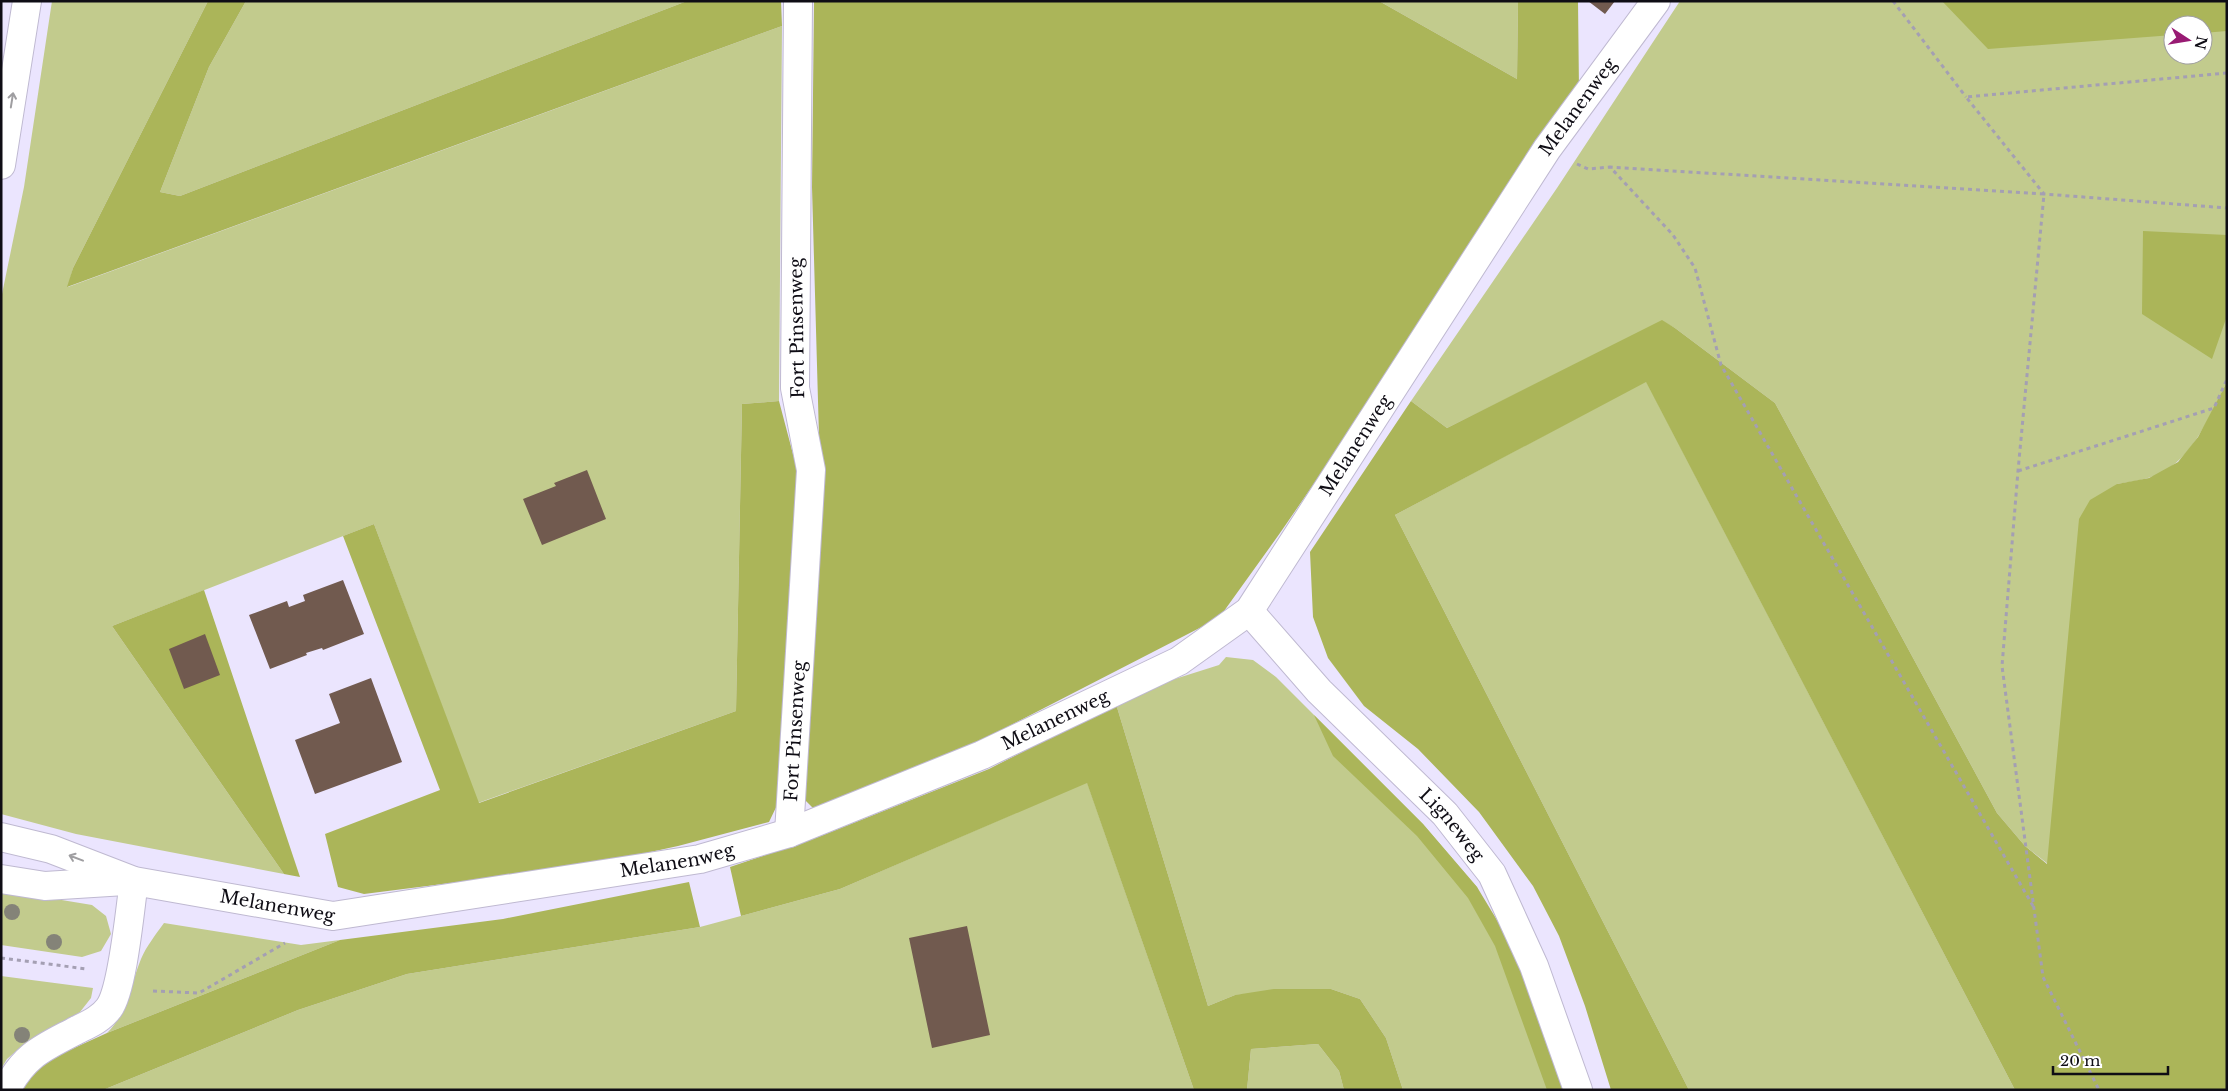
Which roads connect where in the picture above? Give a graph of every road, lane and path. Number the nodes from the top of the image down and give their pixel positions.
1 (27, 1) edge
2 (798, 1) edge
3 (1656, 1) edge
4 (1893, 1) edge
5 (2227, 73) edge
6 (1966, 97) junction
7 (1, 165) edge
8 (2044, 194) junction
9 (2227, 208) edge
10 (2227, 379) edge
11 (2018, 471) junction
12 (1249, 611) junction
13 (789, 833) junction
14 (1, 837) edge
15 (1, 879) edge
16 (134, 881) junction
17 (2033, 906) junction
18 (333, 916) junction
19 (1, 958) edge
20 (119, 981) junction
21 (6, 1090) edge
22 (1578, 1090) edge
23 (2099, 1090) edge

7 -> 1 street
2 - 13 street, Fort Pinsenweg
3 - 12 street, Melanenweg
4 - 6 path
5 - 6 path
6 - 8 path
8 - 9 path
8 - 11 path
8 - 17 path
10 - 11 path
11 - 17 path
12 - 13 street, Melanenweg
12 - 22 street, Ligneweg
13 - 18 street, Melanenweg
16 -> 14 street, Melanenweg
15 - 16 street, Melanenweg
16 - 18 street, Melanenweg
16 - 20 street
17 - 23 path
18 - 20 path
19 - 20 path
20 - 21 street

